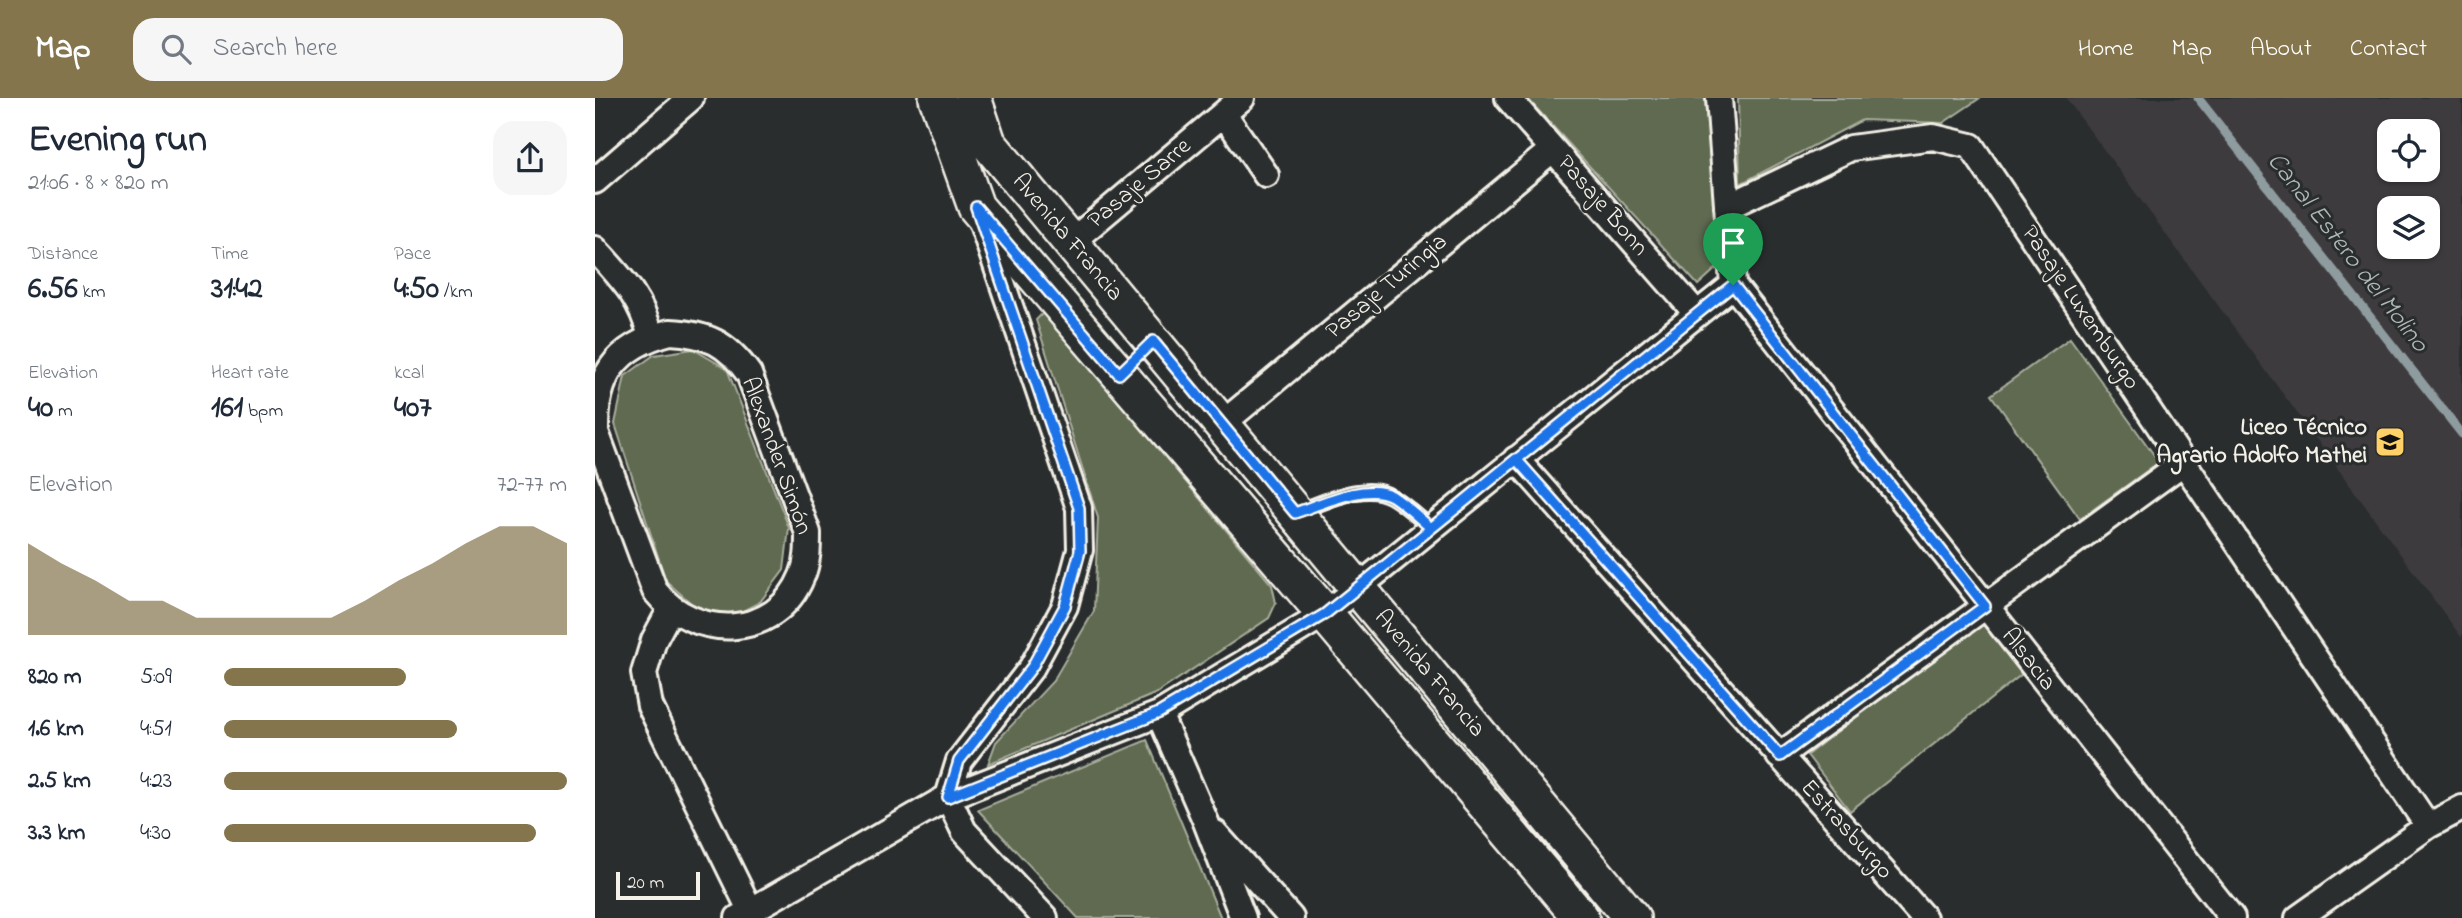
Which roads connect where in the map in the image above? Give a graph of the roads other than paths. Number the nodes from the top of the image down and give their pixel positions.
1 (691, 98) edge
2 (937, 98) edge
3 (973, 98) edge
4 (1508, 98) edge
5 (1719, 98) edge
6 (1233, 106) edge
7 (1552, 150) junction
8 (1266, 175) dead end
9 (595, 181) edge
10 (976, 207) junction
11 (1727, 207) junction
12 (1070, 242) junction
13 (595, 250) edge
14 (1733, 285) junction
15 (1697, 314) junction
16 (651, 337) junction
17 (1153, 341) junction
18 (1119, 374) junction
19 (1222, 424) junction
20 (1516, 459) junction
21 (2184, 462) junction
22 (1295, 513) junction
23 (1431, 528) junction
24 (1358, 588) junction
25 (1985, 606) junction
26 (671, 608) junction
27 (1325, 614) junction
28 (1159, 713) junction
29 (1780, 756) junction
30 (948, 797) junction
31 (2462, 808) edge
32 (1206, 822) junction
33 (2428, 826) junction
34 (748, 916) edge
35 (1045, 918) edge
36 (1243, 918) edge
37 (1291, 918) edge
38 (1581, 918) edge
39 (1632, 918) edge
40 (1924, 918) edge
41 (2232, 918) edge
42 (2298, 918) edge

1 - 9 street
2 - 10 main road, Avenida Francia
3 - 12 main road, Avenida Francia
4 - 7 street, Pasaje Bonn
5 - 11 street
6 - 8 street
6 - 12 street, Pasaje Sarre
7 - 15 street, Pasaje Bonn
7 - 19 street, Pasaje Turingia
10 - 18 main road, Avenida Francia
10 - 30 street
11 - 14 street
11 - 21 street, Pasaje Luxemburgo
12 - 17 main road, Avenida Francia
13 - 16 street
14 - 15 street
14 - 25 street, Alsacia
15 - 20 street
16 - 26 street, Alexander Simón
16 - 26 street, Alexander Simón
17 - 18 main road
17 - 19 main road, Avenida Francia
18 - 27 main road, Avenida Francia
19 - 22 main road, Avenida Francia
20 - 23 street
20 - 29 street, Estrasburgo
21 - 25 street
21 - 33 street, Pasaje Luxemburgo
22 - 23 lane
22 - 24 main road, Avenida Francia
23 - 24 street
24 - 27 street
24 - 39 main road, Avenida Francia
25 - 29 street
25 - 41 street, Alsacia
26 - 34 street
27 - 28 street
27 - 38 main road, Avenida Francia
28 - 30 street
28 - 32 street
29 - 40 street, Estrasburgo
30 - 34 street
30 - 35 street
31 - 33 street
32 - 36 street
32 - 37 street
33 - 42 street

